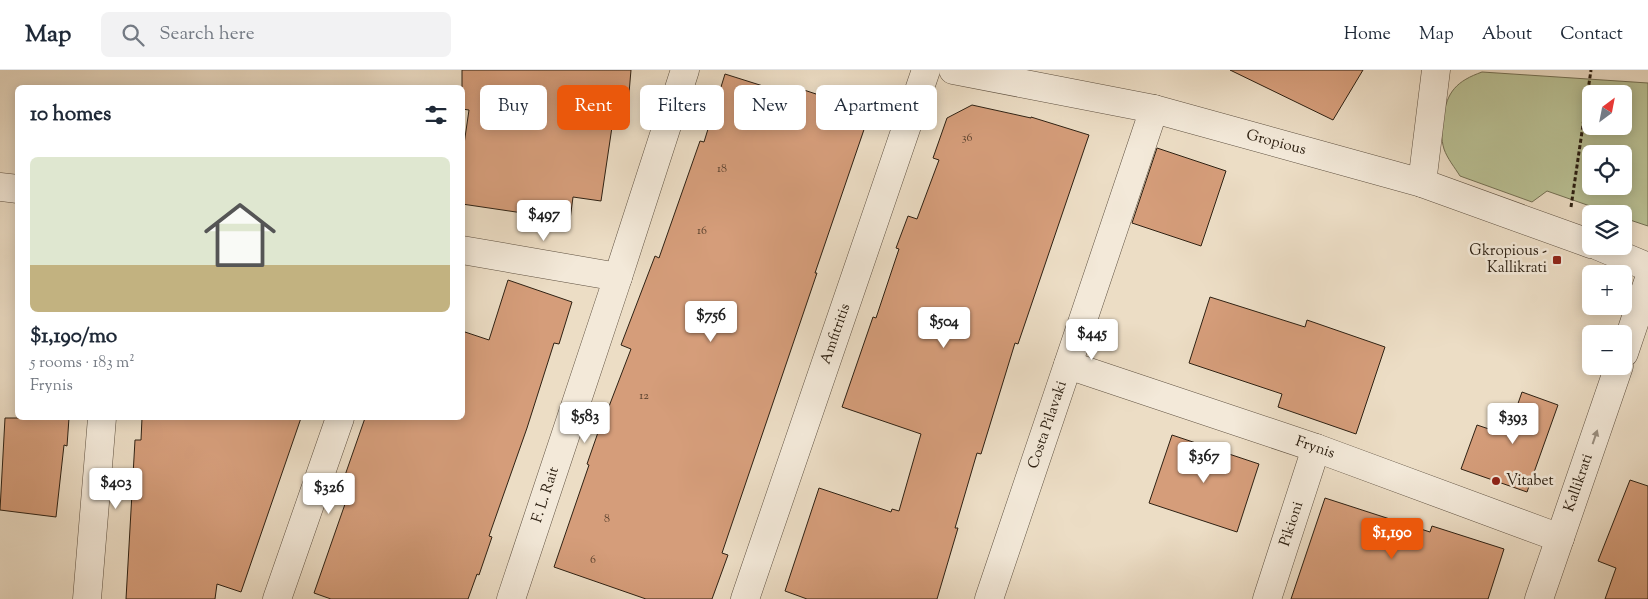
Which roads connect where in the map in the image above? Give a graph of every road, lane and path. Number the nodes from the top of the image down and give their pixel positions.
1 (685, 70) edge
2 (926, 70) edge
3 (953, 70) edge
4 (1436, 70) edge
5 (1591, 70) edge
6 (1154, 109) junction
7 (1422, 183) junction
8 (0, 187) edge
9 (15, 189) edge
10 (1579, 239) edge
11 (465, 250) edge
12 (1619, 255) edge
13 (1648, 267) edge
14 (618, 276) junction
15 (1648, 282) edge
16 (1632, 329) edge
17 (1068, 365) junction
18 (1616, 375) edge
19 (102, 420) edge
20 (339, 420) edge
21 (1316, 448) junction
22 (1560, 538) junction
23 (87, 599) edge
24 (277, 599) edge
25 (511, 599) edge
26 (745, 599) edge
27 (989, 599) edge
28 (1267, 599) edge
29 (1539, 599) edge

1 - 14 street, F. L. Rait
2 - 26 street, Amfitritis
3 - 6 street, Gropious
4 - 7 street
5 - 10 path
6 - 7 street, Gropious
6 - 17 street, Costa Pilavaki
7 - 10 street, Gropious
8 - 9 street
11 - 14 street
12 - 13 street
14 - 25 street, F. L. Rait
15 - 16 street
17 - 21 street, Frynis
17 - 27 street, Costa Pilavaki
22 -> 18 street, Kallikrati
19 - 23 street
20 - 24 street
21 - 22 street, Frynis
21 - 28 street, Pikioni
22 - 29 street, Kallikrati

